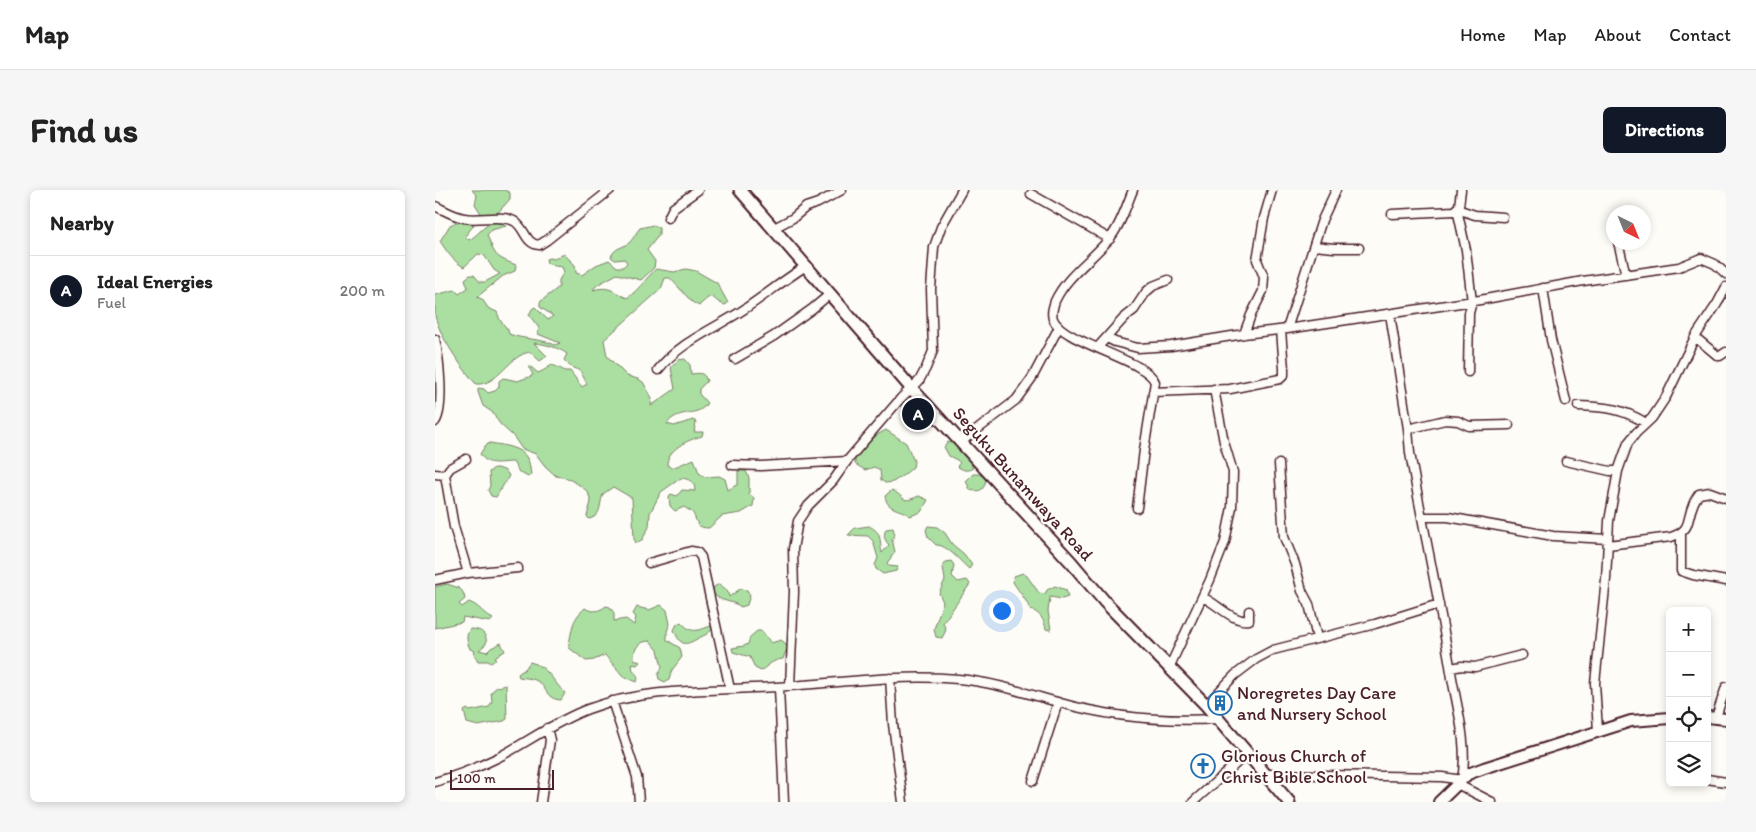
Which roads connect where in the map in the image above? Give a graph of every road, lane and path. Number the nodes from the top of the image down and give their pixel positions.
1 (611, 190) edge
2 (698, 190) edge
3 (740, 190) edge
4 (842, 190) edge
5 (962, 190) edge
6 (1133, 190) edge
7 (1273, 190) edge
8 (1336, 190) edge
9 (1461, 190) edge
10 (1031, 194) dead end
11 (435, 206) edge
12 (1457, 210) junction
13 (1392, 214) dead end
14 (1503, 217) dead end
15 (668, 218) dead end
16 (774, 228) junction
17 (1110, 239) junction
18 (1314, 246) junction
19 (1359, 248) dead end
20 (1620, 250) edge
21 (806, 266) junction
22 (1726, 274) edge
23 (1626, 275) junction
24 (1168, 280) dead end
25 (1726, 287) edge
26 (1543, 288) junction
27 (830, 294) junction
28 (1472, 302) junction
29 (1390, 314) junction
30 (1059, 327) junction
31 (1284, 330) junction
32 (1244, 334) junction
33 (1695, 337) junction
34 (1107, 338) junction
35 (435, 339) edge
36 (1098, 347) junction
37 (1726, 352) edge
38 (735, 359) dead end
39 (437, 361) edge
40 (658, 370) dead end
41 (1468, 372) dead end
42 (912, 389) junction
43 (1214, 389) junction
44 (1153, 392) junction
45 (1566, 401) dead end
46 (1578, 406) dead end
47 (435, 422) edge
48 (1646, 423) junction
49 (1509, 425) dead end
50 (1408, 430) junction
51 (961, 442) junction
52 (467, 459) dead end
53 (847, 461) junction
54 (1566, 461) dead end
55 (1279, 464) dead end
56 (731, 465) dead end
57 (1618, 471) junction
58 (435, 474) edge
59 (445, 475) junction
60 (1726, 498) edge
61 (1137, 508) dead end
62 (1423, 517) junction
63 (1681, 534) junction
64 (1608, 542) junction
65 (649, 563) dead end
66 (518, 568) dead end
67 (468, 573) junction
68 (435, 578) edge
69 (1726, 581) edge
70 (1202, 598) junction
71 (1439, 604) junction
72 (1249, 611) dead end
73 (1317, 638) junction
74 (1521, 655) dead end
75 (1169, 668) junction
76 (1451, 668) junction
77 (890, 678) junction
78 (789, 686) junction
79 (1726, 686) edge
80 (779, 687) junction
81 (730, 689) junction
82 (612, 700) junction
83 (1058, 702) junction
84 (1206, 705) junction
85 (1666, 718) edge
86 (1717, 718) edge
87 (1217, 719) junction
88 (547, 728) junction
89 (1598, 731) junction
90 (1247, 754) junction
91 (1265, 774) junction
92 (1711, 780) edge
93 (1033, 781) dead end
94 (435, 782) edge
95 (1459, 782) junction
96 (1726, 782) edge
97 (541, 802) edge
98 (639, 802) edge
99 (784, 802) edge
100 (903, 802) edge
101 (1193, 802) edge
102 (1289, 802) edge
103 (1439, 802) edge
104 (1492, 802) edge

1 - 11 street
2 - 15 street
3 - 16 main road, Seguku Bunamwaya Road
4 - 16 street
5 - 42 street
6 - 17 street
7 - 32 street
8 - 18 street
9 - 12 street
10 - 17 street
12 - 13 street
12 - 14 street
12 - 28 street
16 - 21 main road, Seguku Bunamwaya Road
17 - 30 street
18 - 19 street
18 - 31 street
20 - 23 street
21 - 27 main road, Seguku Bunamwaya Road
21 - 40 street
22 - 23 street
23 - 26 street
24 - 34 street
25 - 33 street
26 - 28 street
26 - 45 street
27 - 38 street
27 - 42 main road, Seguku Bunamwaya Road
28 - 29 street
28 - 41 street
29 - 31 street
29 - 50 street
30 - 36 street
30 - 51 street
31 - 32 street
31 - 43 street
32 - 34 street
33 - 37 street
33 - 48 street
34 - 36 street
35 - 39 street
36 - 44 street
39 - 47 street
42 - 51 main road, Seguku Bunamwaya Road
42 - 53 street
43 - 44 street
43 - 70 street
44 - 61 street
46 - 48 street
48 - 57 street
49 - 50 street
50 - 62 street
51 - 75 main road, Seguku Bunamwaya Road
52 - 59 street
53 - 56 street
53 - 78 street
54 - 57 street
55 - 73 street
57 - 64 street
58 - 59 street
59 - 67 street
60 - 63 street
62 - 64 street
62 - 71 street
63 - 64 street
63 - 69 street
64 - 89 street
65 - 81 street
66 - 67 street
67 - 68 street
70 - 72 street
70 - 75 street
71 - 73 street
71 - 76 street
73 - 84 street
74 - 76 street
75 - 84 main road, Seguku Bunamwaya Road
76 - 95 street
77 - 78 street
77 - 83 street
77 - 100 street
78 - 80 street
79 - 86 street
80 - 81 street
80 - 99 street
81 - 82 street
82 - 88 street
82 - 98 street
83 - 87 street
83 - 93 street
84 - 87 main road, Seguku Bunamwaya Road
85 - 89 street
87 - 90 main road, Seguku Bunamwaya Road
88 - 94 street
88 - 97 street
89 - 95 street
90 - 91 main road, Seguku Bunamwaya Road
90 - 101 street
91 - 95 street
91 - 102 main road, Seguku Bunamwaya Road
92 - 96 street
95 - 103 street
95 - 104 street

